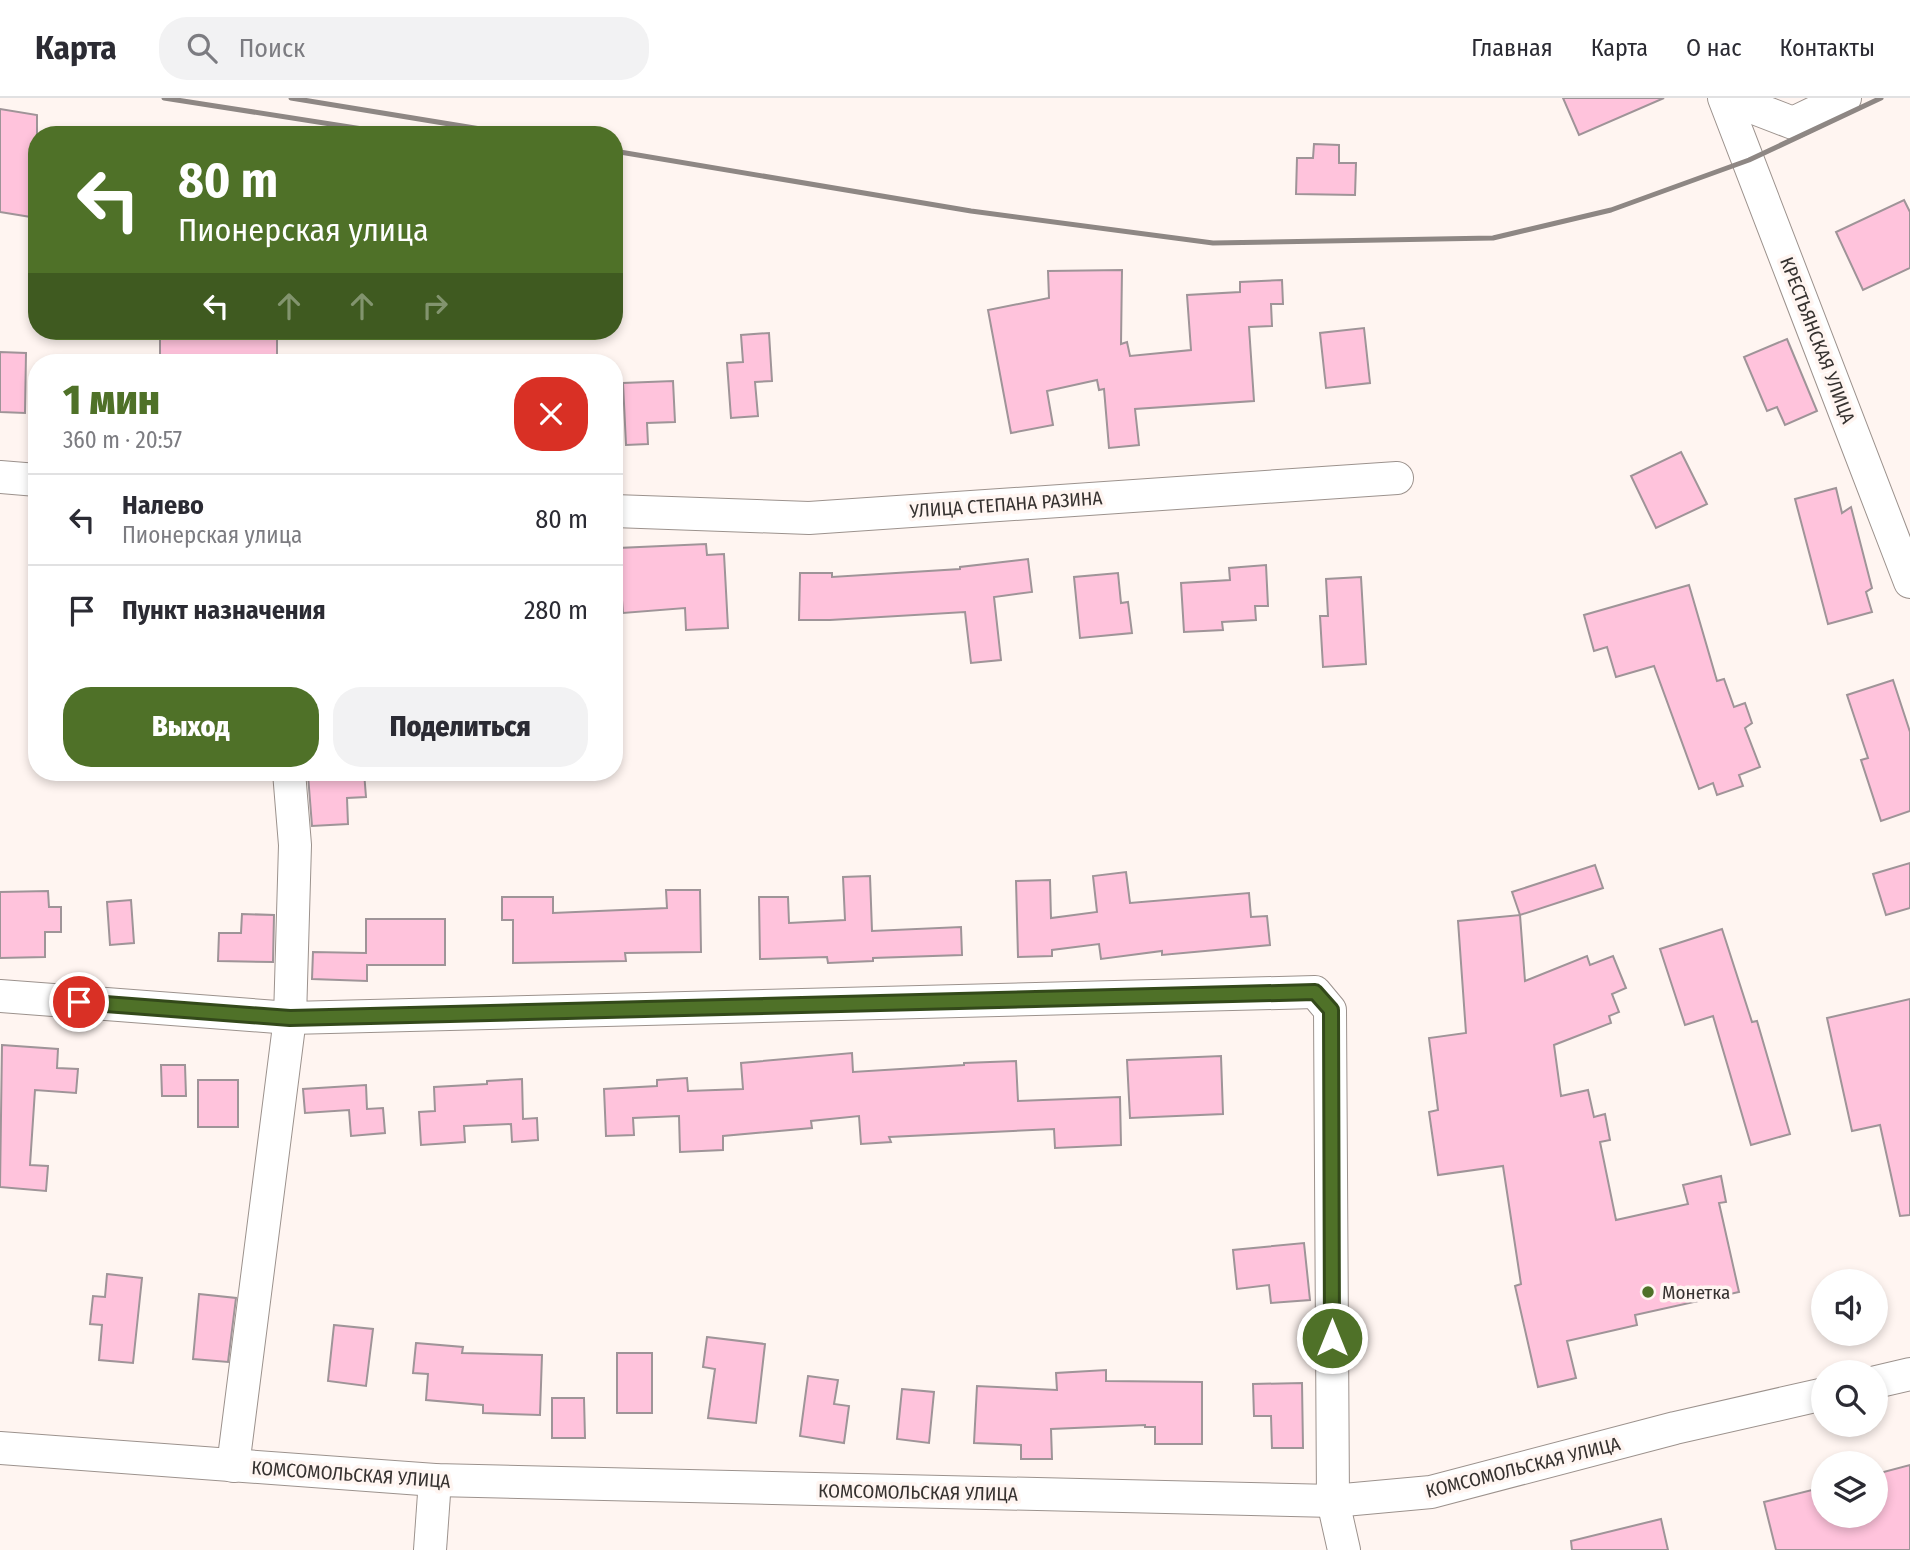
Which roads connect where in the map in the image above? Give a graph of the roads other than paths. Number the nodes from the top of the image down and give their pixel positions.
1 (1726, 98) edge
2 (1845, 98) edge
3 (0, 477) edge
4 (1397, 478) dead end
5 (28, 479) edge
6 (623, 511) edge
7 (1910, 582) edge
8 (290, 781) edge
9 (0, 996) edge
10 (290, 1018) junction
11 (1910, 1374) edge
12 (1888, 1379) edge
13 (1811, 1397) edge
14 (0, 1448) edge
15 (233, 1466) junction
16 (435, 1480) junction
17 (1333, 1501) junction
18 (430, 1550) edge
19 (1344, 1550) edge

1 - 2 street
1 - 7 street, КРЕСТЬЯНСКАЯ УЛИЦА
3 - 5 street
4 - 6 street, УЛИЦА СТЕПАНА РАЗИНА
8 - 10 street
9 - 10 street
10 - 15 street
10 - 17 street
11 - 12 street
13 - 17 street, КОМСОМОЛЬСКАЯ УЛИЦА
14 - 15 street, КОМСОМОЛЬСКАЯ УЛИЦА
15 - 16 street, КОМСОМОЛЬСКАЯ УЛИЦА
16 - 17 street, КОМСОМОЛЬСКАЯ УЛИЦА
16 - 18 street
17 - 19 street

